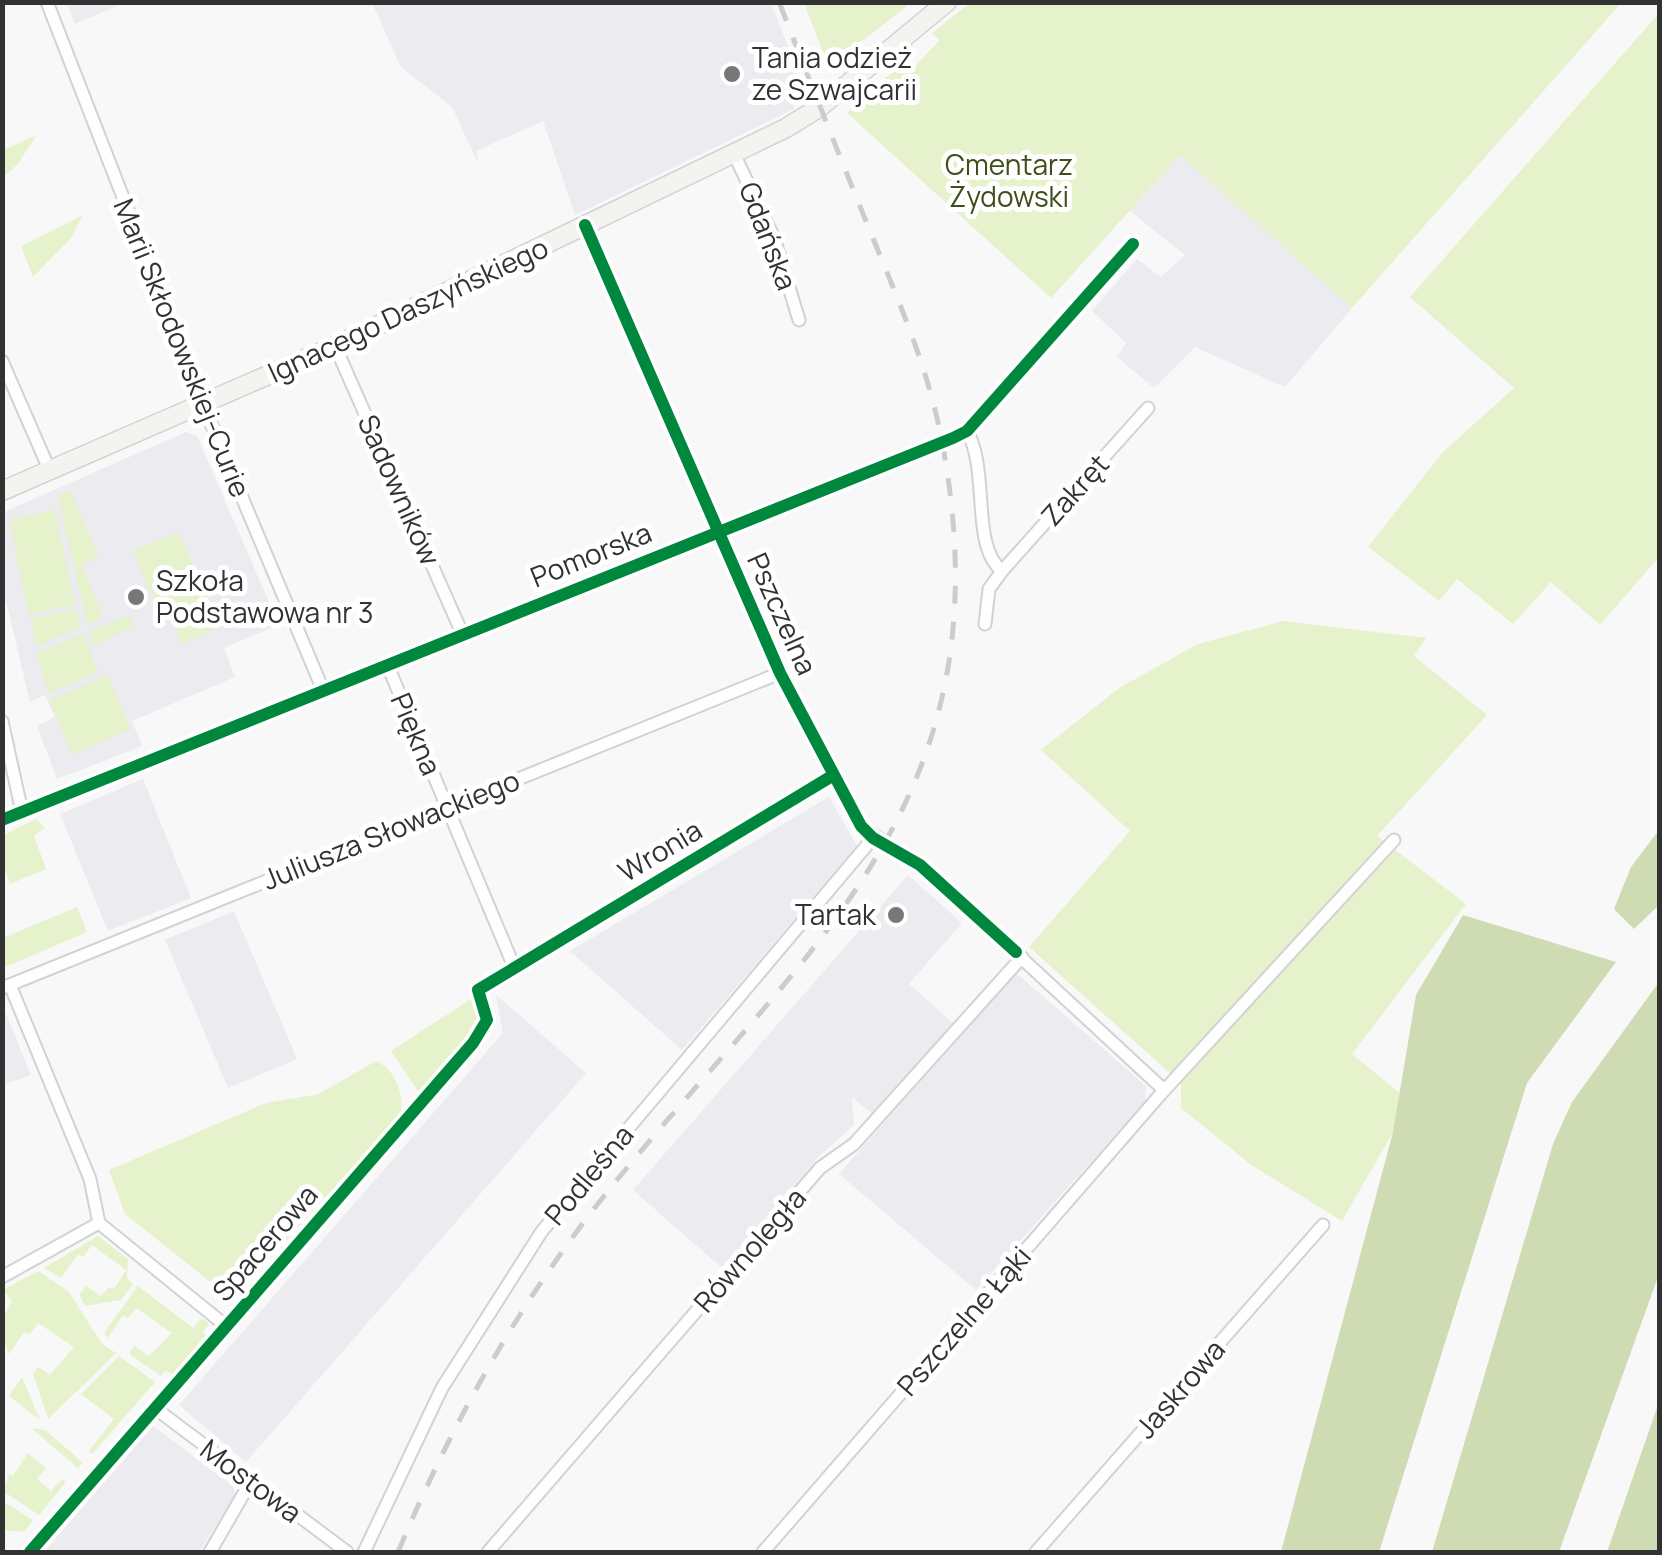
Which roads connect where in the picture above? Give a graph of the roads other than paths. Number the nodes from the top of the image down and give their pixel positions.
1 (47, 2) edge
2 (947, 2) edge
3 (734, 154) junction
4 (585, 225) junction
5 (1133, 244) dead end
6 (799, 320) dead end
7 (335, 346) junction
8 (2, 360) edge
9 (204, 405) junction
10 (1148, 408) dead end
11 (967, 431) junction
12 (49, 469) junction
13 (2, 491) edge
14 (718, 530) junction
15 (1002, 571) junction
16 (985, 624) dead end
17 (462, 634) junction
18 (387, 664) junction
19 (780, 672) junction
20 (323, 690) junction
21 (2, 720) edge
22 (832, 776) junction
23 (447, 807) junction
24 (22, 812) junction
25 (2, 820) edge
26 (873, 838) junction
27 (1394, 840) dead end
28 (1022, 957) junction
29 (515, 969) junction
30 (6, 986) edge
31 (1164, 1090) junction
32 (99, 1223) junction
33 (1323, 1226) dead end
34 (2, 1277) edge
35 (226, 1326) junction
36 (156, 1409) junction
37 (251, 1481) junction
38 (30, 1552) edge
39 (210, 1552) edge
40 (347, 1552) edge
41 (364, 1552) edge
42 (488, 1552) edge
43 (763, 1552) edge
44 (1036, 1552) edge

1 - 9 street, Marii Skłodowskiej-Curie
2 - 3 street, Ignacego Daszyńskiego
3 - 4 street, Ignacego Daszyńskiego
3 - 6 street, Gdańska
4 - 7 street, Ignacego Daszyńskiego
4 - 14 street, Pszczelna
5 - 11 street, Pomorska
7 - 9 street, Ignacego Daszyńskiego
7 - 17 street, Sadowników
8 - 12 street
9 - 12 street, Ignacego Daszyńskiego
9 - 20 street, Marii Skłodowskiej-Curie
10 - 15 street, Zakręt
11 - 14 street, Pomorska
11 - 15 street
12 - 13 street, Ignacego Daszyńskiego
14 - 17 street, Pomorska
14 - 19 street, Pszczelna
15 - 16 street, Zakręt
17 - 18 street, Pomorska
18 - 20 street, Pomorska
18 - 23 street, Piękna
19 - 22 street, Pszczelna
19 - 23 street, Juliusza Słowackiego
20 - 24 street, Pomorska
21 - 24 street
22 - 26 street, Pszczelna
22 - 29 street, Wronia
23 - 29 street, Piękna
23 - 30 street, Juliusza Słowackiego
24 - 25 street, Pomorska
26 - 28 street, Pszczelna
26 - 41 street, Podleśna
27 - 31 street, Pszczelne Łąki
28 - 31 street, Pszczelna
28 - 42 street, Równoległa
29 - 35 street, Spacerowa
30 - 32 street
31 - 43 street, Pszczelne Łąki
32 - 34 street
32 - 35 street
33 - 44 street, Jaskrowa
35 - 36 street, Spacerowa
36 - 37 street, Mostowa
36 - 38 street, Spacerowa
37 - 39 street
37 - 40 street, Mostowa

